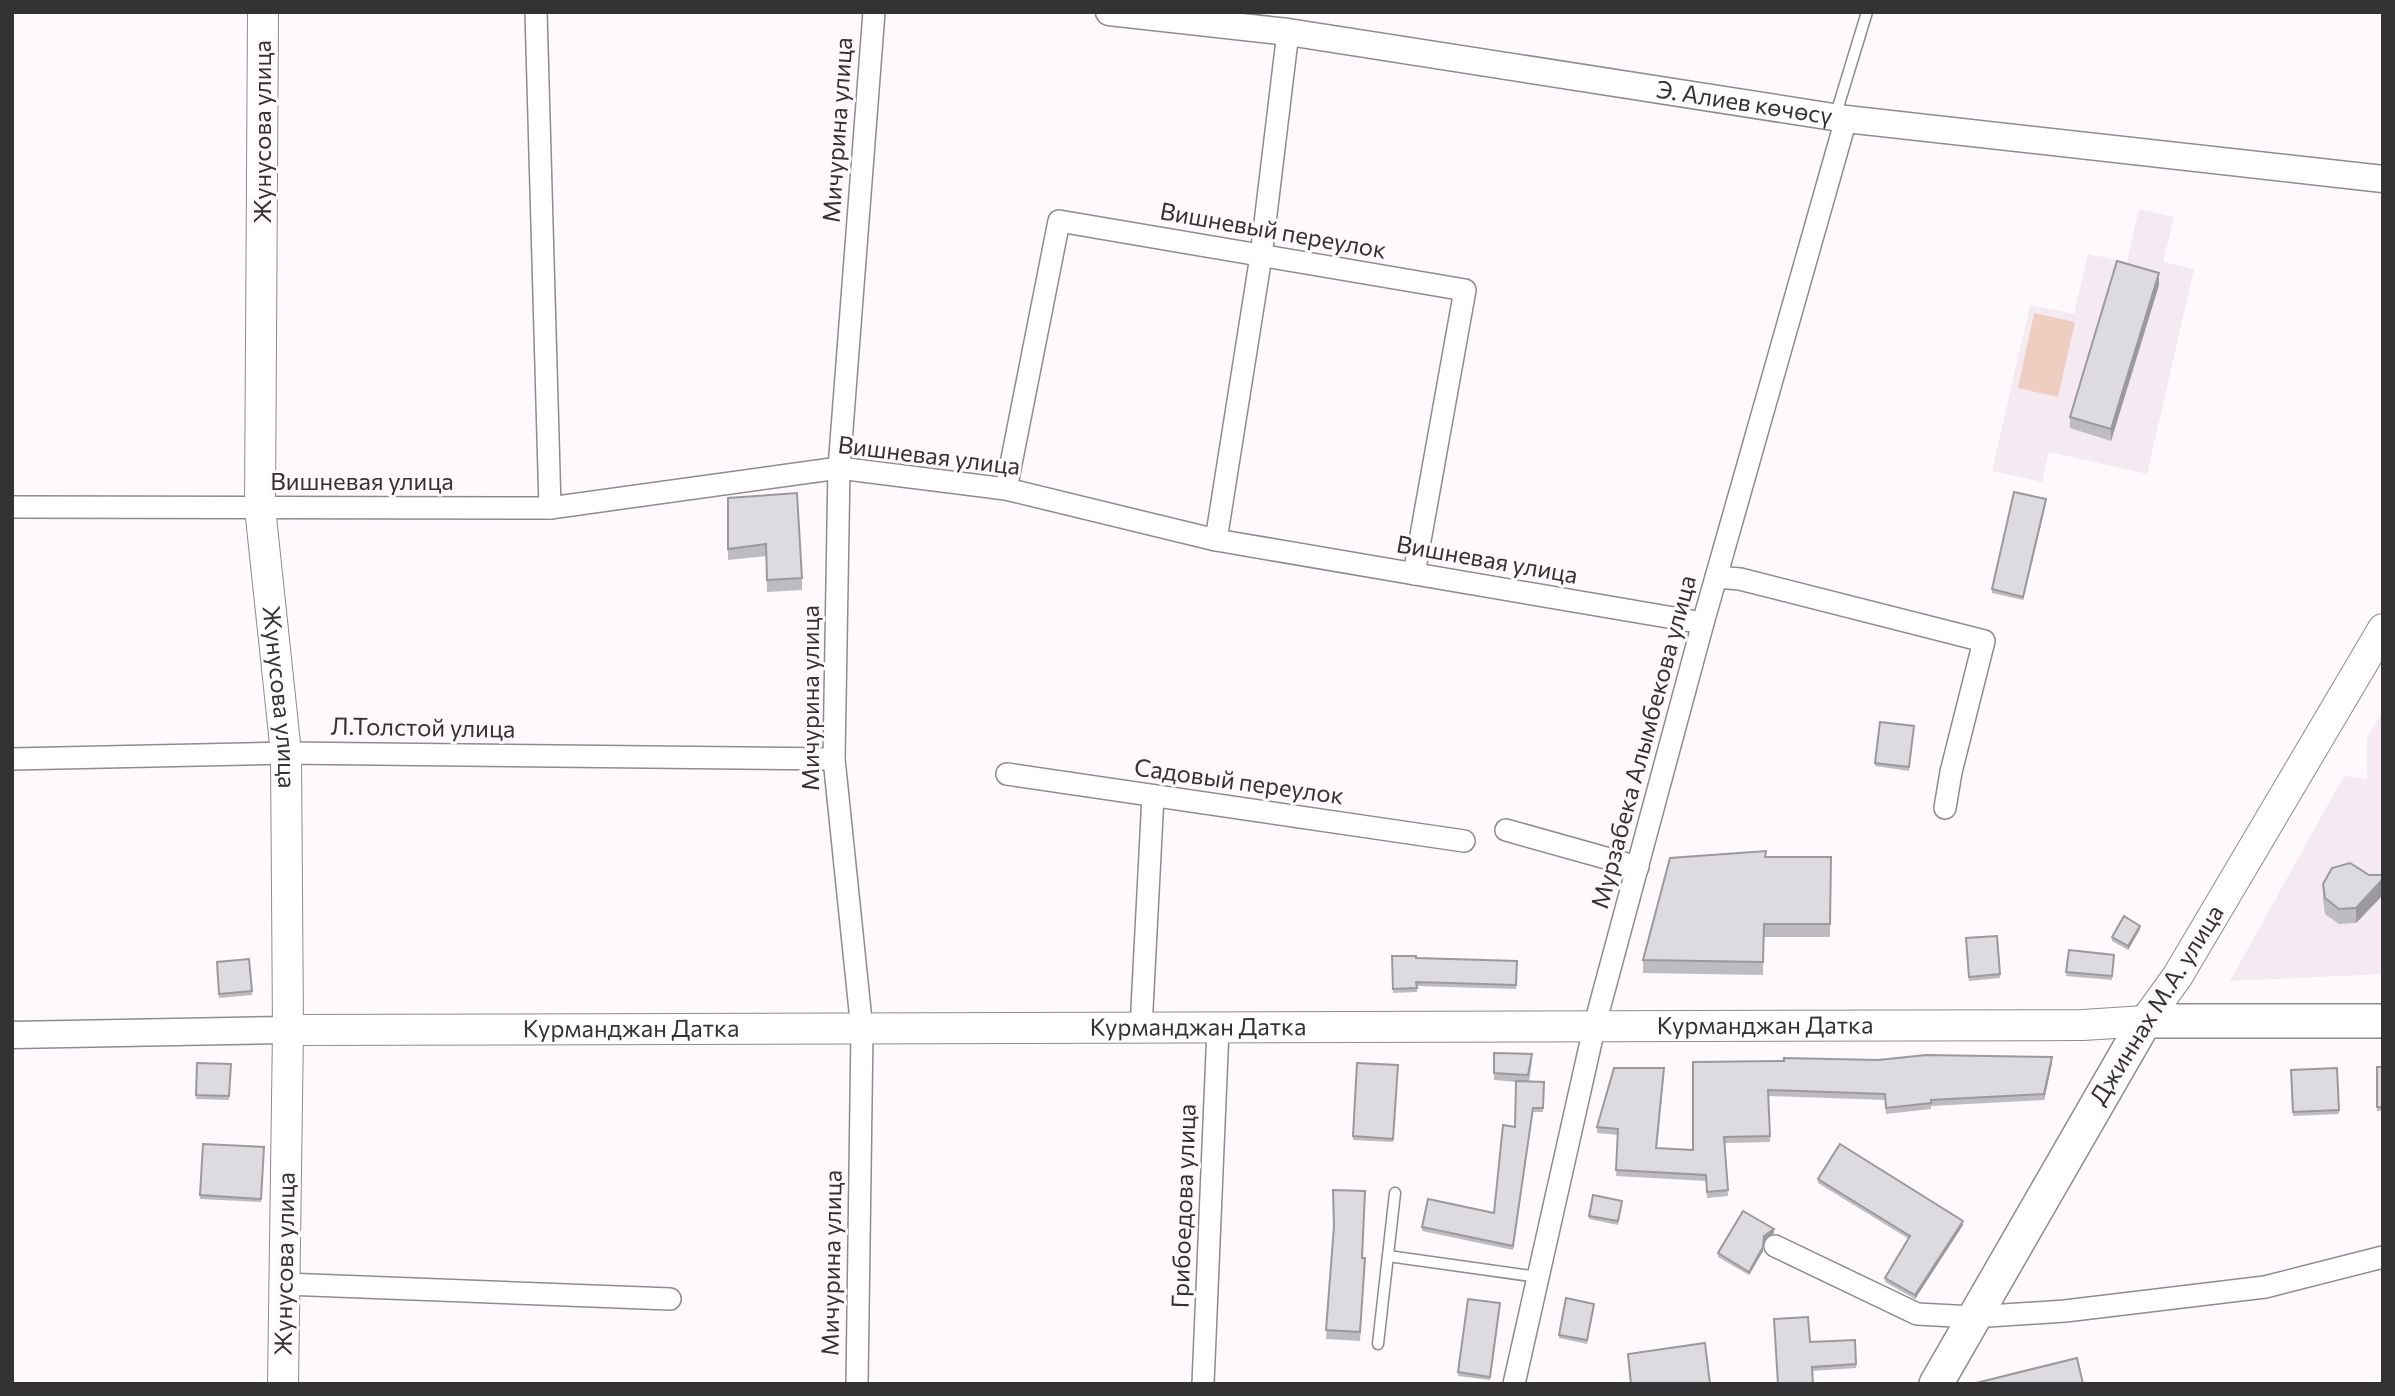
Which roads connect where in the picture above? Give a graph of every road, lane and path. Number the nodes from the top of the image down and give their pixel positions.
1 (263, 12) edge
2 (536, 12) edge
3 (874, 12) edge
4 (1109, 12) edge
5 (1867, 12) edge
6 (1288, 32) junction
7 (1841, 118) junction
8 (2383, 179) edge
9 (1261, 256) junction
10 (839, 468) junction
11 (1006, 489) junction
12 (12, 507) edge
13 (260, 508) junction
14 (550, 508) junction
15 (1216, 540) junction
16 (1414, 574) junction
17 (1716, 577) junction
18 (1703, 624) junction
19 (2383, 629) edge
20 (286, 753) junction
21 (12, 759) edge
22 (834, 759) junction
23 (1007, 774) dead end
24 (1153, 796) junction
25 (1945, 808) dead end
26 (1506, 830) dead end
27 (1464, 841) dead end
28 (1638, 867) junction
29 (2145, 1021) junction
30 (2383, 1021) edge
31 (1595, 1024) junction
32 (1141, 1028) junction
33 (1218, 1029) junction
34 (288, 1030) junction
35 (863, 1030) junction
36 (12, 1034) edge
37 (1395, 1193) dead end
38 (1775, 1246) dead end
39 (1388, 1256) junction
40 (2383, 1257) edge
41 (1538, 1277) junction
42 (285, 1284) junction
43 (670, 1299) dead end
44 (1973, 1317) junction
45 (1378, 1344) dead end
46 (283, 1384) edge
47 (857, 1384) edge
48 (1203, 1384) edge
49 (1514, 1384) edge
50 (1936, 1384) edge

1 - 13 main road, Жунусова улица
2 - 14 street
3 - 10 street, Мичурина улица
4 - 6 street, Э. Алиев көчөсү
5 - 7 lane
6 - 7 street, Э. Алиев көчөсү
6 - 9 street
7 - 8 street, Э. Алиев көчөсү
7 - 17 street, Мурзабека Алымбекова улица
9 - 11 street, Вишневый переулок
9 - 15 street
9 - 16 street, Вишневый переулок
10 - 11 street, Вишневая улица
10 - 14 street, Вишневая улица
10 - 22 street, Мичурина улица
11 - 15 street, Вишневая улица
12 - 13 street, Вишневая улица
13 - 14 street, Вишневая улица
13 - 20 main road, Жунусова улица
15 - 16 street, Вишневая улица
16 - 18 street, Вишневая улица
17 - 18 street, Мурзабека Алымбекова улица
17 - 25 street
18 - 28 street, Мурзабека Алымбекова улица
19 - 29 main road, Джиннах М.А. улица
20 - 21 street, Л.Толстой улица
20 - 22 street, Л.Толстой улица
20 - 34 main road, Жунусова улица
22 - 35 street, Мичурина улица
23 - 24 street, Садовый переулок
24 - 27 street, Садовый переулок
24 - 32 street
26 - 28 street
28 - 31 street, Мурзабека Алымбекова улица
29 - 30 main road, Курманджан Датка
29 - 31 main road, Курманджан Датка
29 - 44 main road, Джиннах М.А. улица
31 - 33 main road, Курманджан Датка
31 - 41 street, Мурзабека Алымбекова улица
32 - 33 main road, Курманджан Датка
32 - 35 main road, Курманджан Датка
33 - 48 street, Грибоедова улица
34 - 35 main road, Курманджан Датка
34 - 36 street, Курманджан Датка
34 - 42 main road, Жунусова улица
35 - 47 street, Мичурина улица
37 - 39 lane
38 - 44 street
39 - 41 lane
39 - 45 lane
40 - 44 street
41 - 49 street, Мурзабека Алымбекова улица
42 - 43 street
42 - 46 main road, Жунусова улица
44 - 50 main road, Джиннах М.А. улица

